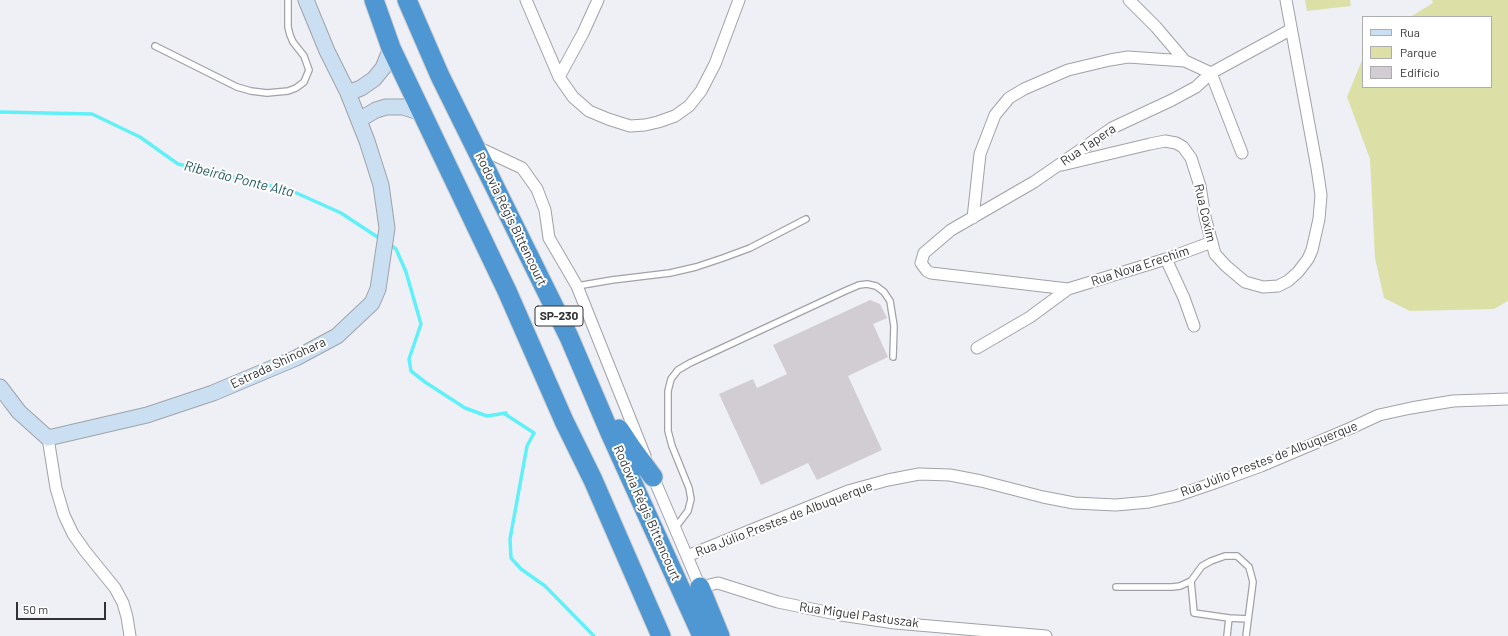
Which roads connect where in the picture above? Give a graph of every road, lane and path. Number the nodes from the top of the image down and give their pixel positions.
1 (288, 0) edge
2 (306, 0) edge
3 (374, 0) edge
4 (407, 0) edge
5 (526, 0) edge
6 (598, 0) edge
7 (739, 0) edge
8 (1129, 0) edge
9 (1286, 0) edge
10 (1290, 30) junction
11 (155, 46) dead end
12 (391, 48) junction
13 (1185, 61) junction
14 (1211, 73) junction
15 (559, 77) junction
16 (348, 93) junction
17 (422, 113) junction
18 (360, 120) junction
19 (474, 145) junction
20 (1242, 153) dead end
21 (1058, 166) junction
22 (973, 218) junction
23 (806, 219) dead end
24 (1212, 242) junction
25 (1166, 259) junction
26 (942, 274) joint
27 (577, 286) junction
28 (1068, 289) junction
29 (1194, 326) dead end
30 (569, 337) junction
31 (977, 348) dead end
32 (893, 357) dead end
33 (0, 387) edge
34 (1508, 398) edge
35 (48, 438) junction
36 (653, 477) junction
37 (675, 528) junction
38 (686, 556) junction
39 (1191, 581) junction
40 (700, 587) junction
41 (1116, 587) dead end
42 (1229, 618) junction
43 (1248, 619) junction
44 (947, 631) edge
45 (130, 636) edge
46 (661, 636) edge
47 (702, 636) edge
48 (720, 636) edge
49 (1046, 636) edge
50 (1227, 636) edge
51 (1246, 636) edge

1 - 11 lane
2 - 16 street, Estrada Shinohara
3 - 12 highway, SP-230
4 - 19 highway, Rodovia Régis Bittencourt / SP-230
5 - 15 street
6 - 15 street
7 - 15 street
8 - 13 street
9 - 10 street, Rua Coxim
10 - 14 street, Rua Tapera
10 - 24 street, Rua Coxim
12 - 16 street
12 - 17 highway, SP-230
13 - 14 street
13 - 22 street
14 - 20 street
14 - 21 street, Rua Tapera
16 - 18 street, Estrada Shinohara
17 - 18 street
17 - 46 highway, SP-230
18 - 35 street, Estrada Shinohara
19 - 27 street
19 - 30 highway, Rodovia Régis Bittencourt / SP-230
21 - 22 street, Rua Tapera
21 - 24 street, Rua Coxim
22 - 26 street, Rua Tapera
23 - 27 lane
24 - 25 street, Rua Nova Erechim
25 - 28 street, Rua Nova Erechim
25 - 29 street
26 - 28 street, Rua Nova Erechim
27 - 36 street
28 - 31 street, Rua Nova Erechim
30 - 36 highway
30 - 47 highway, Rodovia Régis Bittencourt / SP-230
32 - 37 lane
33 - 35 street
34 - 38 street, Rua Júlio Prestes de Albuquerque
35 - 45 street
36 - 37 street
37 - 38 street
38 - 40 street
39 - 41 lane
39 - 42 lane
39 - 43 lane
40 - 44 street, Rua Miguel Pastuszak
40 - 48 highway
42 - 43 lane
42 - 50 lane
43 - 51 lane
44 - 49 street, Rua Miguel Pastuszak

